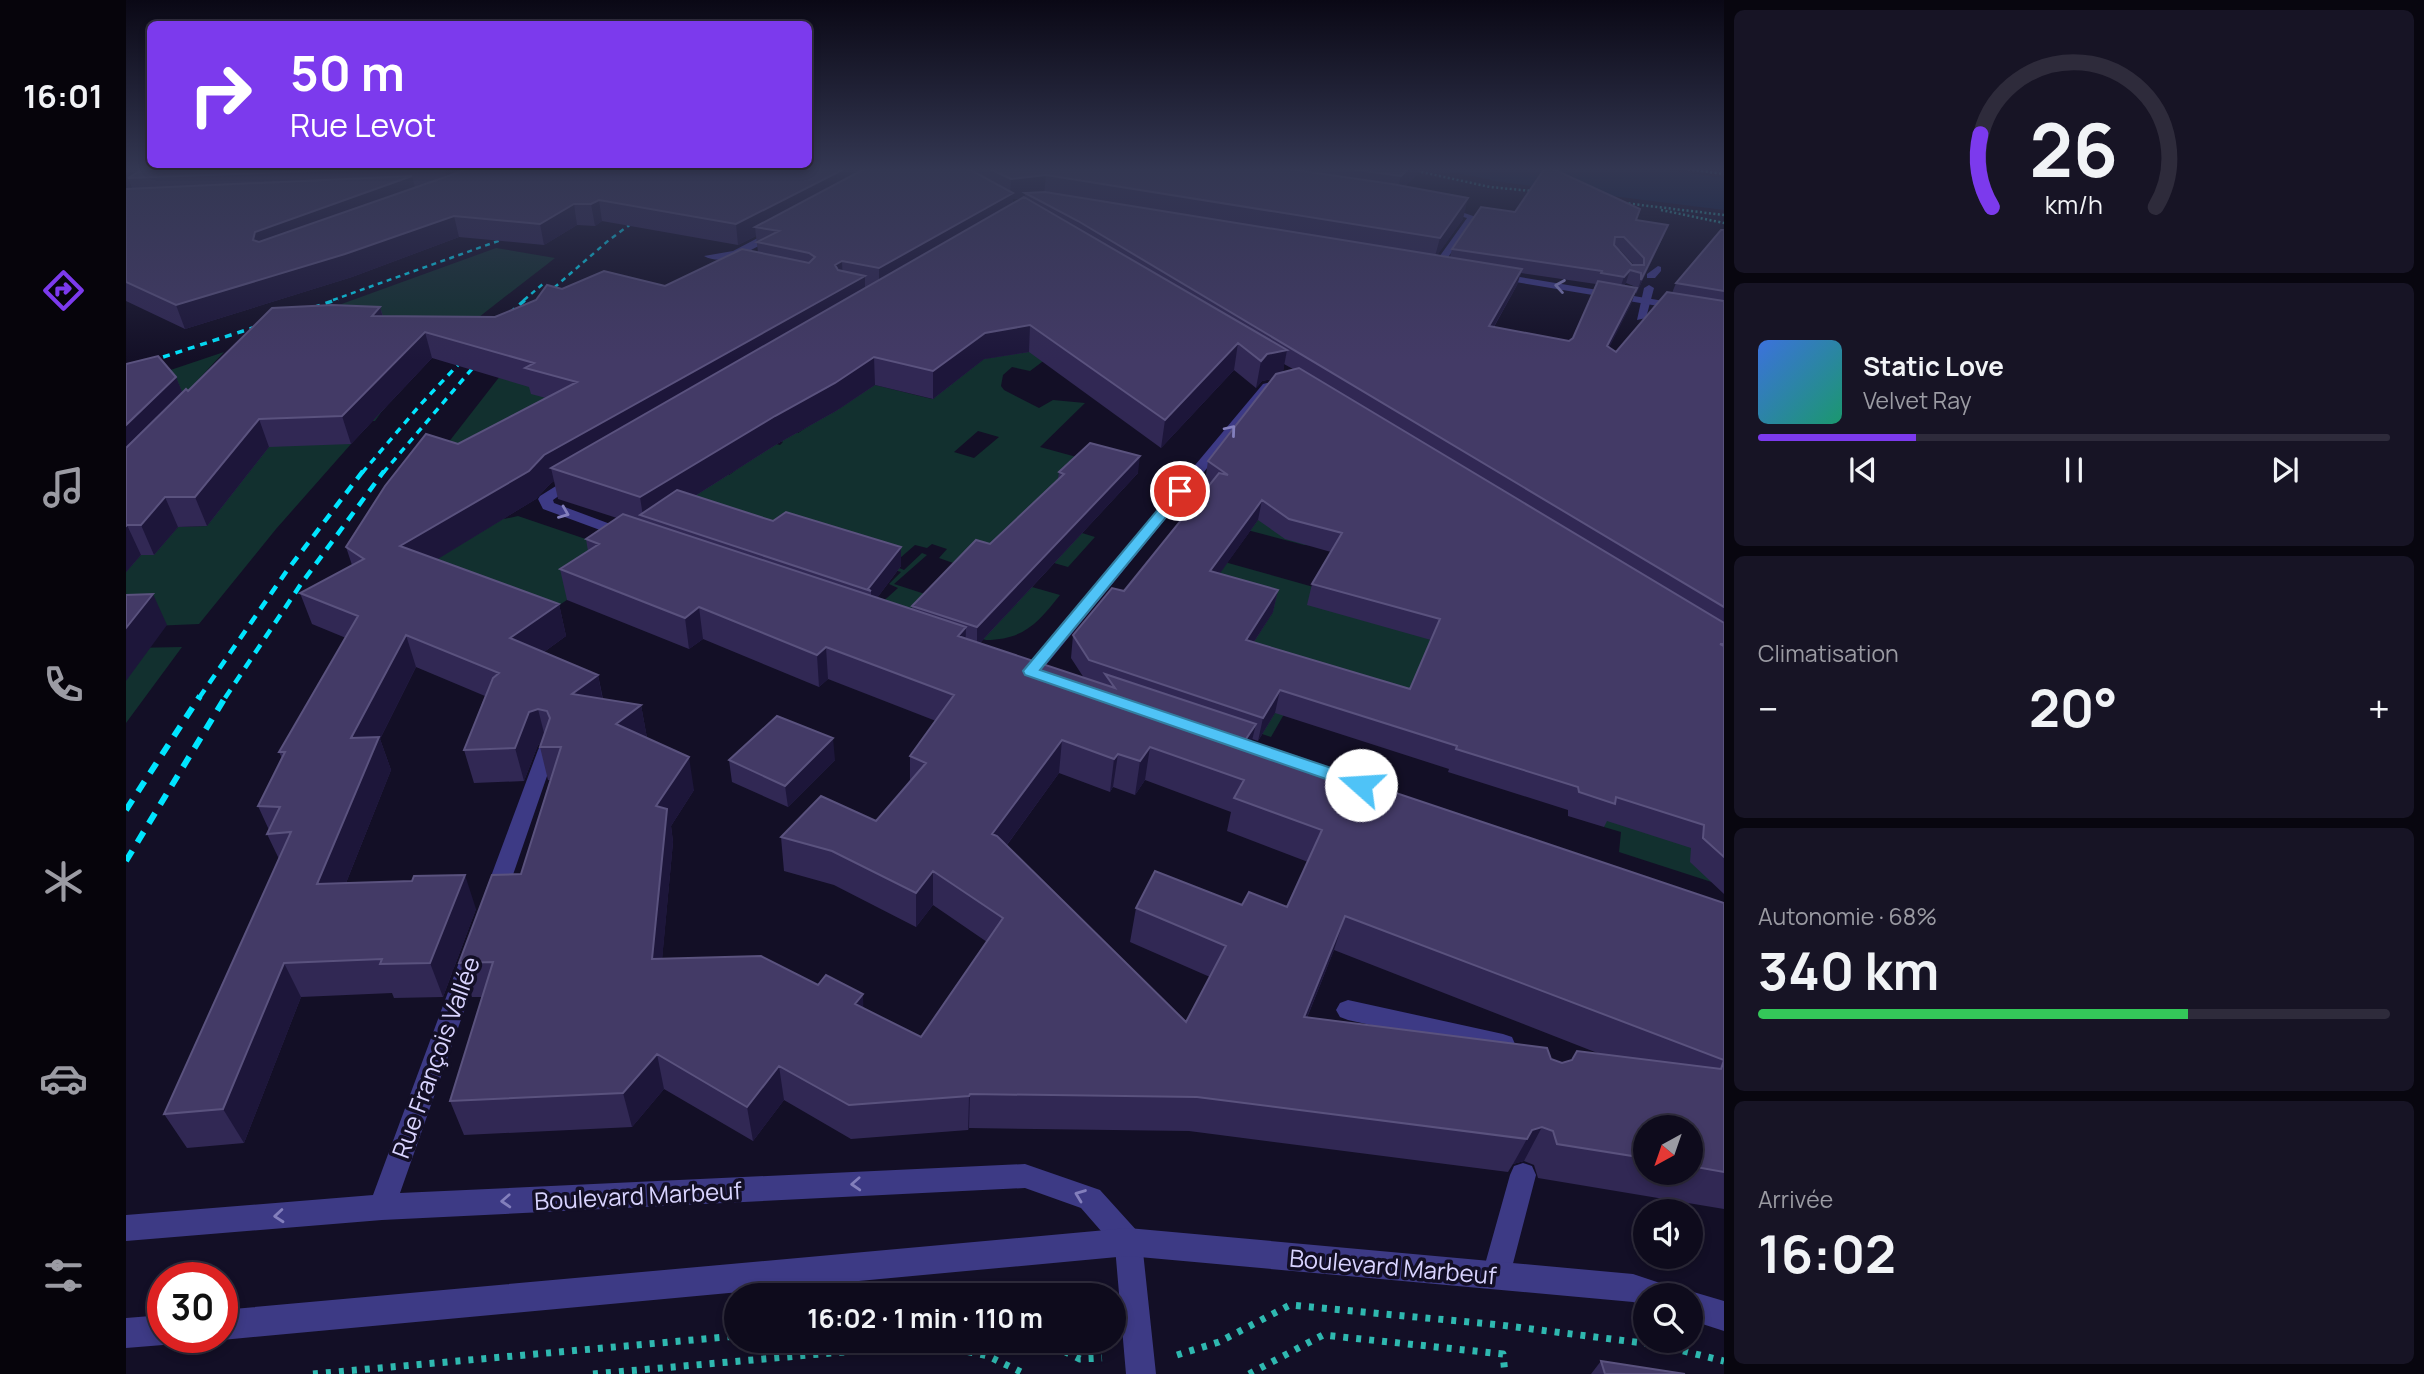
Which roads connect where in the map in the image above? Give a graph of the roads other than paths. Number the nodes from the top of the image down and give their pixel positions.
1 (775, 232) edge
2 (1462, 232) edge
3 (709, 256) edge
4 (1423, 265) edge
5 (1437, 267) junction
6 (1450, 269) edge
7 (1488, 275) edge
8 (1649, 288) edge
9 (1646, 301) junction
10 (1724, 314) edge
11 (1641, 318) edge
12 (1289, 381) edge
13 (592, 467) edge
14 (637, 538) edge
15 (1053, 679) edge
16 (547, 750) edge
17 (1348, 1010) dead end
18 (1522, 1048) edge
19 (1523, 1175) edge
20 (382, 1207) junction
21 (126, 1228) edge
22 (1128, 1242) junction
23 (1496, 1275) junction
24 (1633, 1288) edge
25 (1703, 1309) edge
26 (1724, 1315) edge
27 (238, 1324) edge
28 (147, 1331) edge
29 (126, 1333) edge
30 (1151, 1365) edge

1 - 3 street
2 - 5 street
4 - 5 street
5 - 6 street
9 -> 7 street
8 - 9 street
9 - 10 street
9 - 11 street
15 -> 12 street
13 -> 14 street
16 - 20 street, Rue François Vallée
17 - 18 street
19 - 23 street
20 -> 21 street, Boulevard Marbeuf
22 -> 20 street, Boulevard Marbeuf
22 - 23 street, Boulevard Marbeuf
22 - 27 street, Boulevard Marbeuf
22 - 30 street
23 - 24 street, Boulevard Marbeuf
25 - 26 street
28 - 29 street

